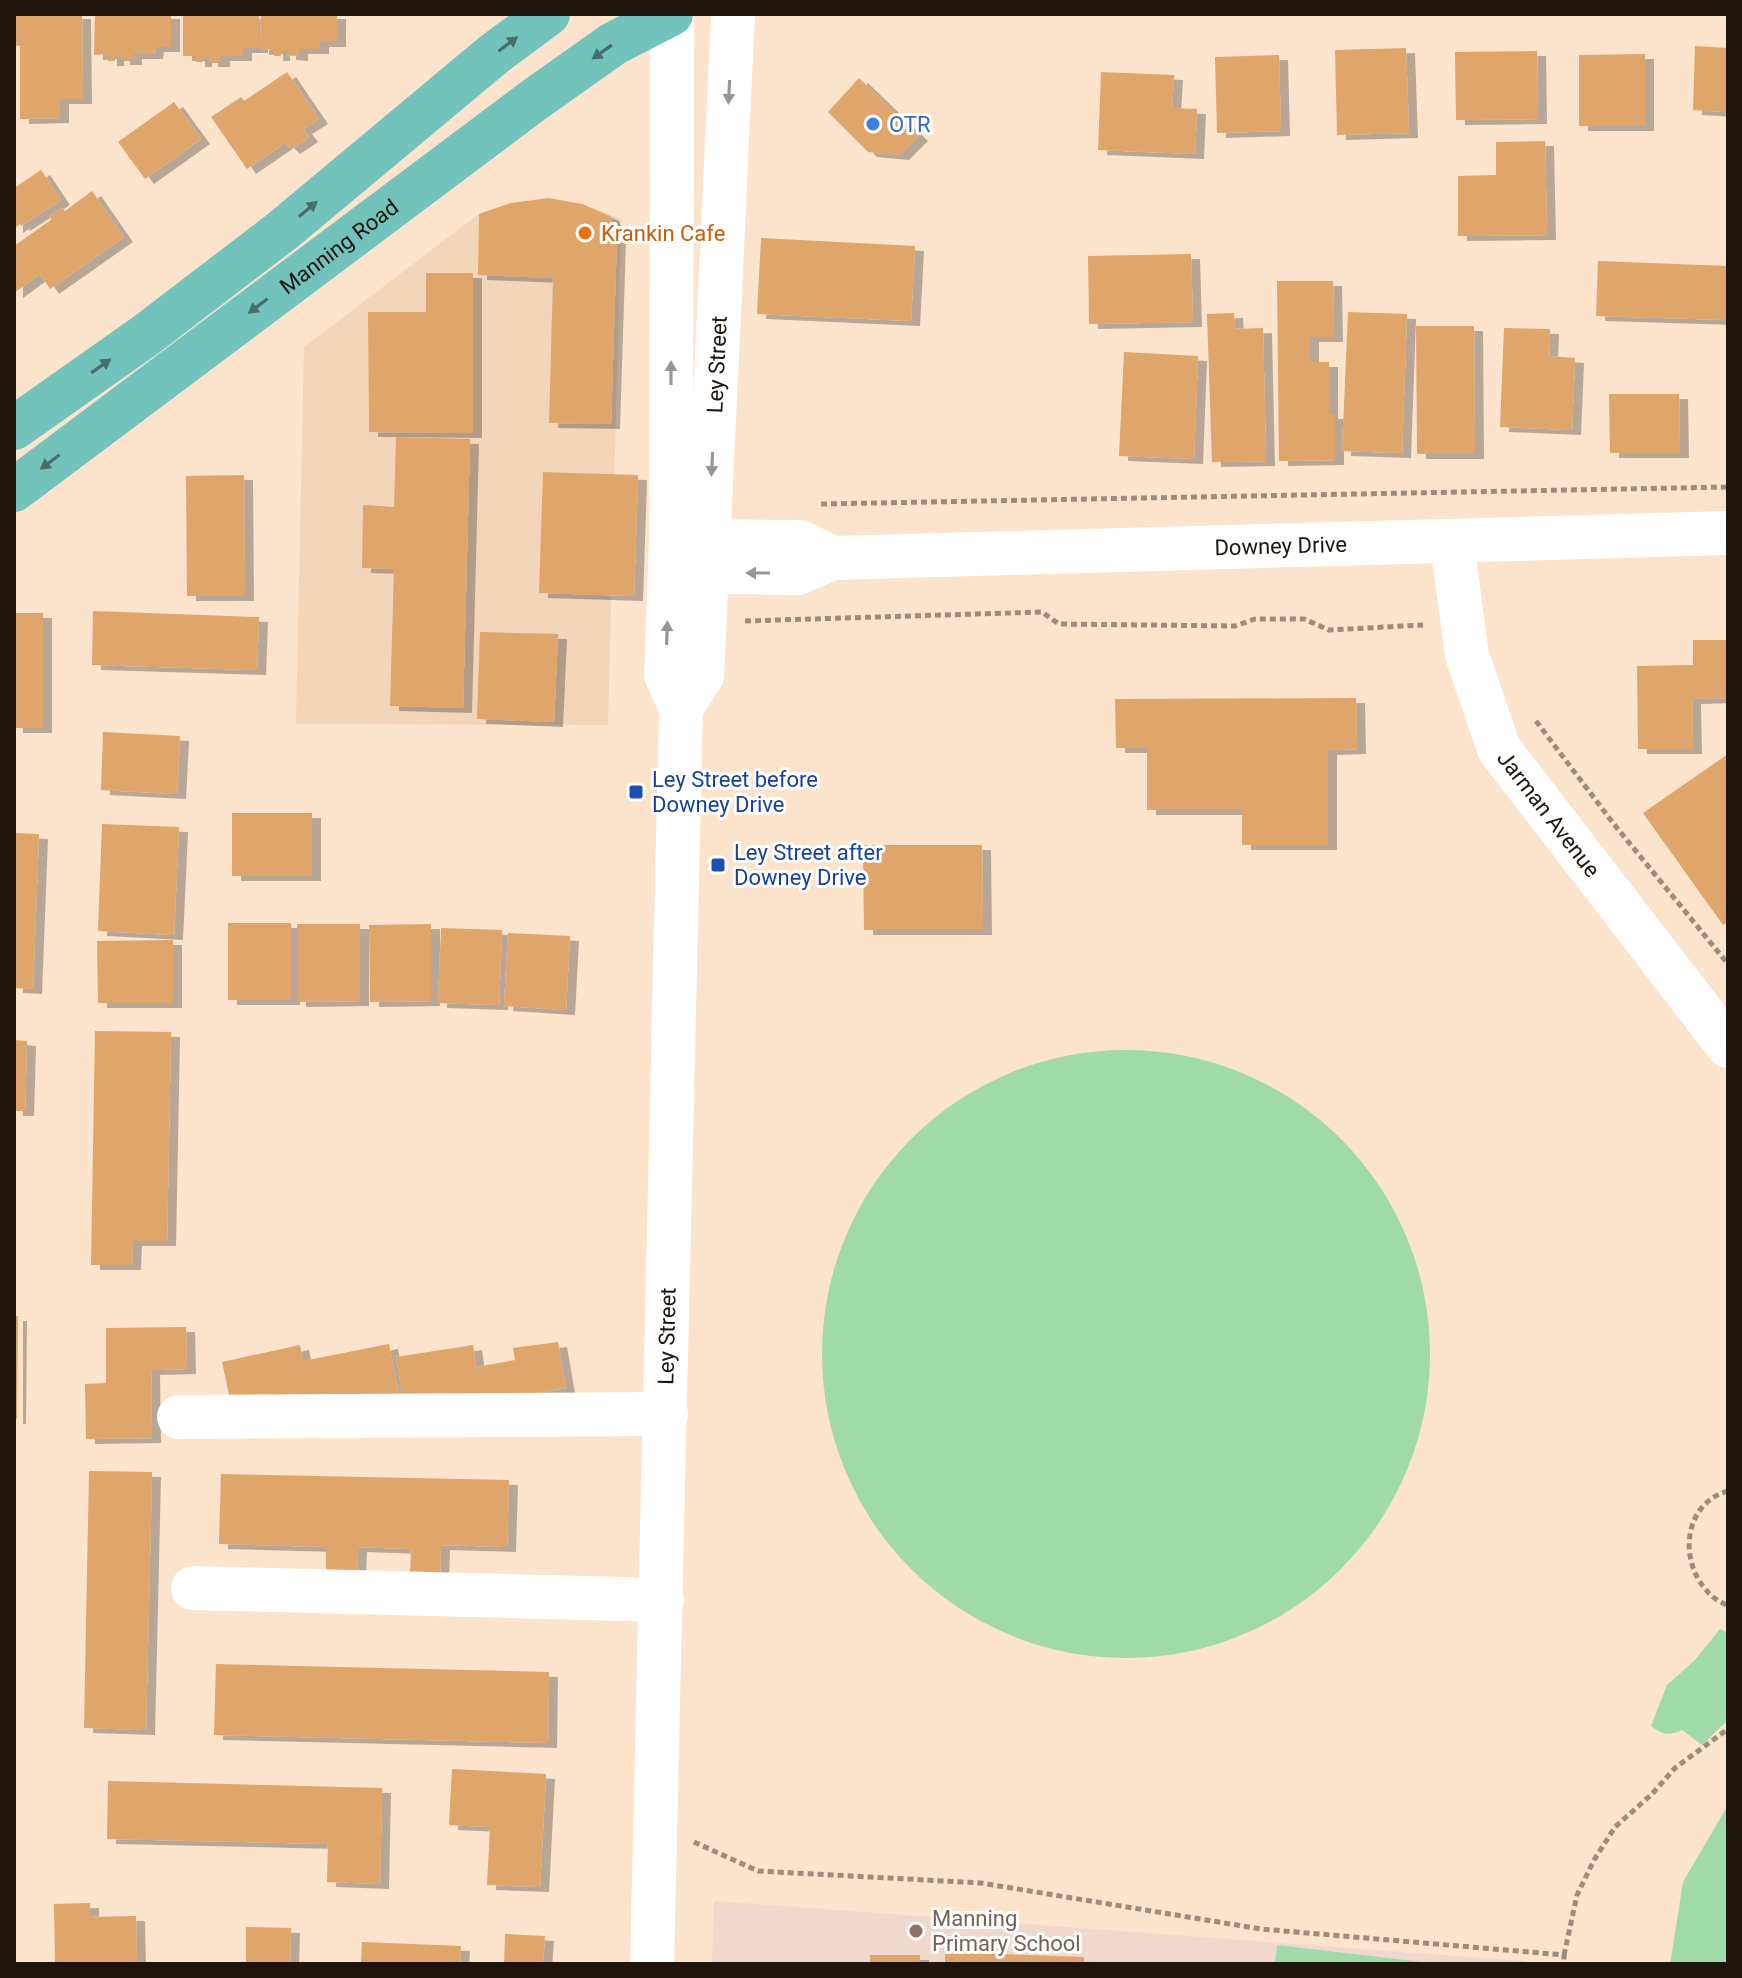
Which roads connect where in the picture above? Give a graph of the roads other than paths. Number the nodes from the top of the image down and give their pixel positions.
1 (548, 14) edge
2 (671, 14) edge
3 (733, 14) edge
4 (14, 428) edge
5 (14, 490) edge
6 (1728, 533) edge
7 (1452, 543) junction
8 (689, 556) junction
9 (1728, 1046) edge
10 (666, 1414) junction
11 (179, 1417) dead end
12 (193, 1588) dead end
13 (662, 1600) junction
14 (652, 1964) edge

4 -> 1 main road, Manning Road
2 -> 5 main road, Manning Road
8 -> 2 street, Ley Street
3 -> 8 street, Ley Street
6 - 7 street, Downey Drive
7 - 8 street, Downey Drive
7 - 9 street, Jarman Avenue
8 - 10 street, Ley Street
10 - 11 street
10 - 13 street, Ley Street
12 - 13 street
13 - 14 street, Ley Street

